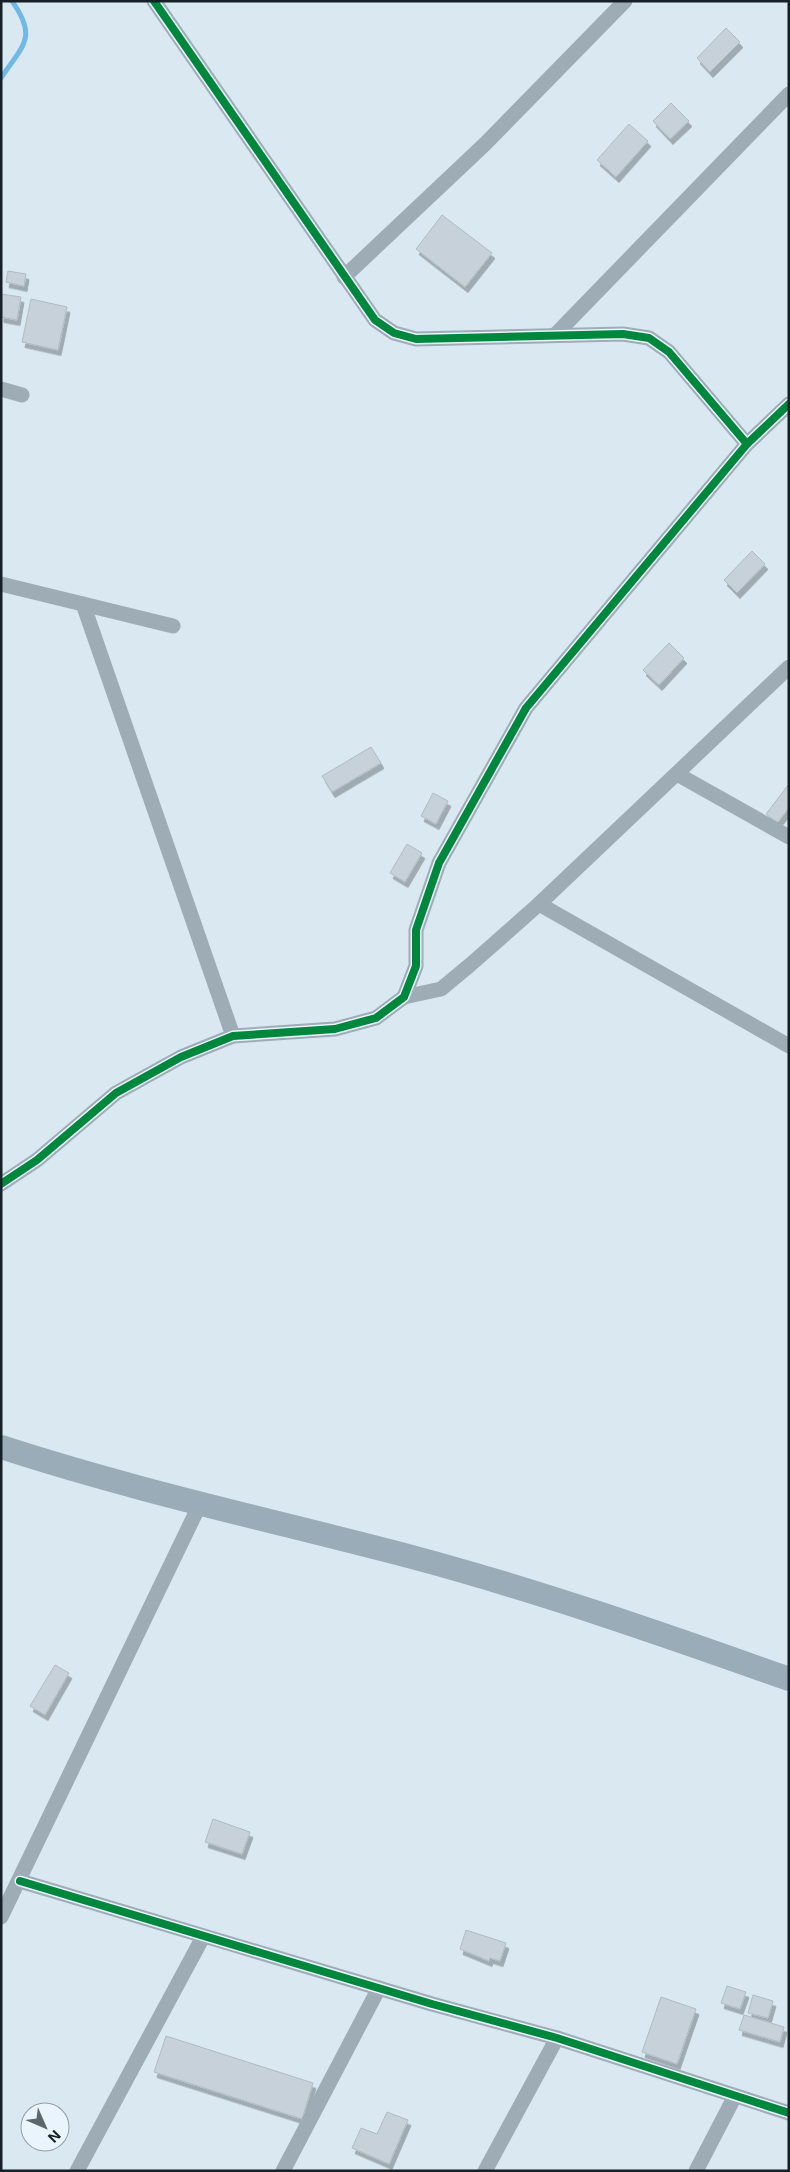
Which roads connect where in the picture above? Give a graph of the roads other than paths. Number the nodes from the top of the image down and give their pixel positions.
1 (154, 1) edge
2 (625, 1) edge
3 (789, 94) edge
4 (344, 277) junction
5 (556, 334) junction
6 (1, 390) edge
7 (22, 394) dead end
8 (789, 404) edge
9 (747, 444) junction
10 (1, 584) edge
11 (83, 604) junction
12 (173, 626) dead end
13 (789, 667) edge
14 (676, 774) junction
15 (789, 837) edge
16 (539, 904) junction
17 (404, 997) junction
18 (233, 1036) junction
19 (789, 1046) edge
20 (1, 1184) edge
21 (1, 1447) edge
22 (200, 1504) junction
23 (789, 1679) edge
24 (20, 1881) junction
25 (1, 1916) edge
26 (203, 1937) junction
27 (379, 1988) junction
28 (557, 2038) junction
29 (735, 2096) junction
30 (789, 2114) edge
31 (77, 2171) edge
32 (283, 2171) edge
33 (485, 2171) edge
34 (696, 2171) edge

1 - 4 street
2 - 4 street
3 - 5 street
4 - 5 street
5 - 9 street
6 - 7 street
8 - 9 street
9 - 17 street
10 - 11 street
11 - 12 street
11 - 18 street
13 - 14 street
14 - 15 street
14 - 16 street
16 - 17 street
16 - 19 street
17 - 18 street
18 - 20 street
21 - 22 main road
22 - 23 main road
22 - 24 street
24 - 25 street
24 - 26 street
26 - 27 street
26 - 31 street
27 - 28 street
27 - 32 street
28 - 29 street
28 - 33 street
29 - 30 street
29 - 34 street

